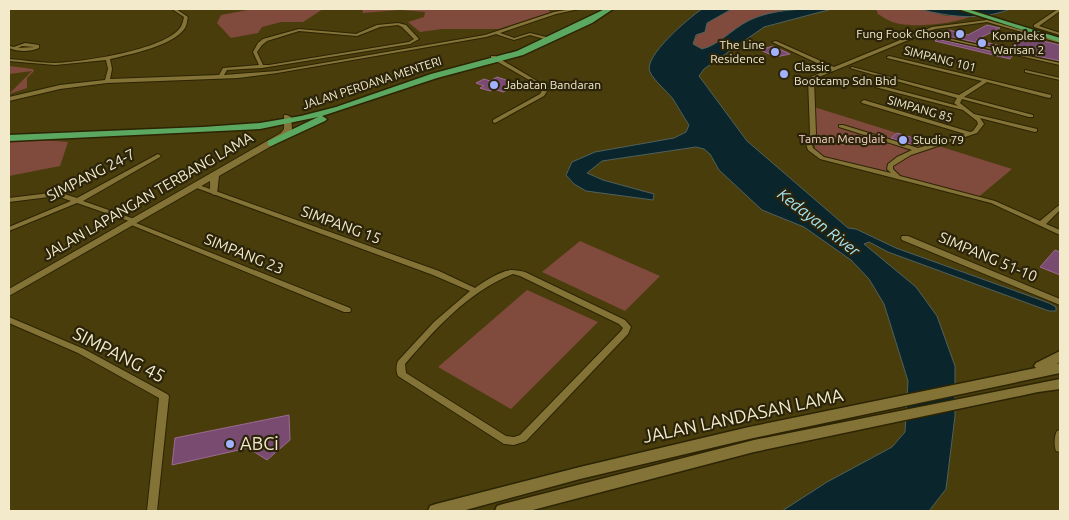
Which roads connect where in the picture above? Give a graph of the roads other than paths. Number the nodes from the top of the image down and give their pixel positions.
1 (174, 9) edge
2 (558, 9) edge
3 (577, 9) edge
4 (603, 9) edge
5 (610, 9) edge
6 (961, 9) edge
7 (971, 9) edge
8 (1060, 9) edge
9 (564, 11) junction
10 (1009, 23) junction
11 (496, 34) junction
12 (936, 36) dead end
13 (544, 38) junction
14 (1060, 38) edge
15 (774, 42) dead end
16 (364, 51) junction
17 (368, 56) junction
18 (512, 56) junction
19 (889, 57) dead end
20 (496, 58) junction
21 (108, 59) junction
22 (9, 60) edge
23 (483, 63) junction
24 (507, 64) junction
25 (1060, 64) edge
26 (262, 67) junction
27 (832, 68) junction
28 (852, 68) dead end
29 (1027, 71) dead end
30 (221, 76) junction
31 (1060, 79) edge
32 (107, 81) junction
33 (986, 81) junction
34 (878, 86) dead end
35 (1049, 96) dead end
36 (960, 97) junction
37 (370, 98) junction
38 (9, 99) edge
39 (864, 102) dead end
40 (964, 110) junction
41 (971, 114) junction
42 (1031, 116) dead end
43 (288, 119) junction
44 (495, 121) dead end
45 (260, 126) junction
46 (841, 126) dead end
47 (1035, 130) dead end
48 (9, 133) edge
49 (971, 134) junction
50 (9, 138) edge
51 (271, 144) junction
52 (918, 150) junction
53 (158, 156) dead end
54 (215, 175) junction
55 (898, 177) junction
56 (196, 186) junction
57 (214, 192) junction
58 (9, 200) edge
59 (79, 200) junction
60 (1060, 208) edge
61 (133, 222) junction
62 (1041, 224) junction
63 (9, 229) edge
64 (1060, 233) edge
65 (906, 238) dead end
66 (476, 291) junction
67 (9, 293) edge
68 (1060, 302) edge
69 (347, 310) dead end
70 (9, 320) edge
71 (1060, 356) edge
72 (1060, 368) edge
73 (1021, 375) junction
74 (1060, 384) edge
75 (1038, 387) junction
76 (997, 388) junction
77 (1060, 390) edge
78 (855, 419) junction
79 (1060, 434) edge
80 (1060, 448) edge
81 (152, 511) edge
82 (436, 511) edge
83 (503, 511) edge

1 - 21 street
2 - 9 street
3 - 9 street
4 - 13 main road, JALAN PERDANA MENTERI
5 - 18 main road, JALAN PERDANA MENTERI
6 - 10 main road
7 - 10 main road
8 - 14 street
9 - 11 street
10 - 14 main road
11 - 13 street
11 - 17 street
12 - 25 street
13 - 20 main road, JALAN PERDANA MENTERI
14 - 27 street
15 - 27 street
16 - 17 street
16 - 26 street
16 - 26 street
17 - 30 street
18 - 20 main road, JALAN PERDANA MENTERI
18 - 24 main road
19 - 33 street, SIMPANG 101
20 - 23 main road, JALAN PERDANA MENTERI
20 - 24 street
20 - 43 main road, JALAN PERDANA MENTERI
21 - 22 street
21 - 32 street
23 - 24 main road
23 - 37 main road, JALAN PERDANA MENTERI
24 - 44 street
26 - 30 street
27 - 55 street
28 - 36 street
29 - 31 street
30 - 32 street
32 - 38 street
33 - 35 street, SIMPANG 101
33 - 36 street
34 - 40 street
36 - 40 street
36 - 42 street
37 - 43 main road, JALAN PERDANA MENTERI
37 - 51 main road
39 - 49 street, SIMPANG 85
40 - 41 street
41 - 47 street
41 - 49 street
43 - 45 main road, JALAN PERDANA MENTERI
43 - 48 main road, JALAN PERDANA MENTERI
43 - 51 street, JALAN LAPANGAN TERBANG LAMA
45 - 50 main road, JALAN PERDANA MENTERI
45 - 51 main road
46 - 52 street
49 - 52 street
51 - 54 street, JALAN LAPANGAN TERBANG LAMA
52 - 55 street
53 - 59 street, SIMPANG 24-7
54 - 56 street, JALAN LAPANGAN TERBANG LAMA
54 - 57 street
55 - 62 street
56 - 57 street, SIMPANG 15
56 - 61 street, JALAN LAPANGAN TERBANG LAMA
57 - 66 street, SIMPANG 15
58 - 59 street, SIMPANG 23
59 - 61 street, SIMPANG 23
59 - 63 street, SIMPANG 24-7
60 - 62 street
61 - 67 street, JALAN LAPANGAN TERBANG LAMA
61 - 69 street, SIMPANG 23
62 - 64 street
65 - 68 street, SIMPANG 51-10
66 - 66 street
70 - 81 street, SIMPANG 45
71 - 73 main road
72 - 73 main road, JALAN LANDASAN LAMA
73 - 76 main road, JALAN LANDASAN LAMA
74 - 75 main road, JALAN LANDASAN LAMA
75 - 76 main road, JALAN LANDASAN LAMA
75 - 77 main road
76 - 78 main road, JALAN LANDASAN LAMA
78 - 82 main road, JALAN LANDASAN LAMA
78 - 83 main road, JALAN LANDASAN LAMA
79 - 80 street

